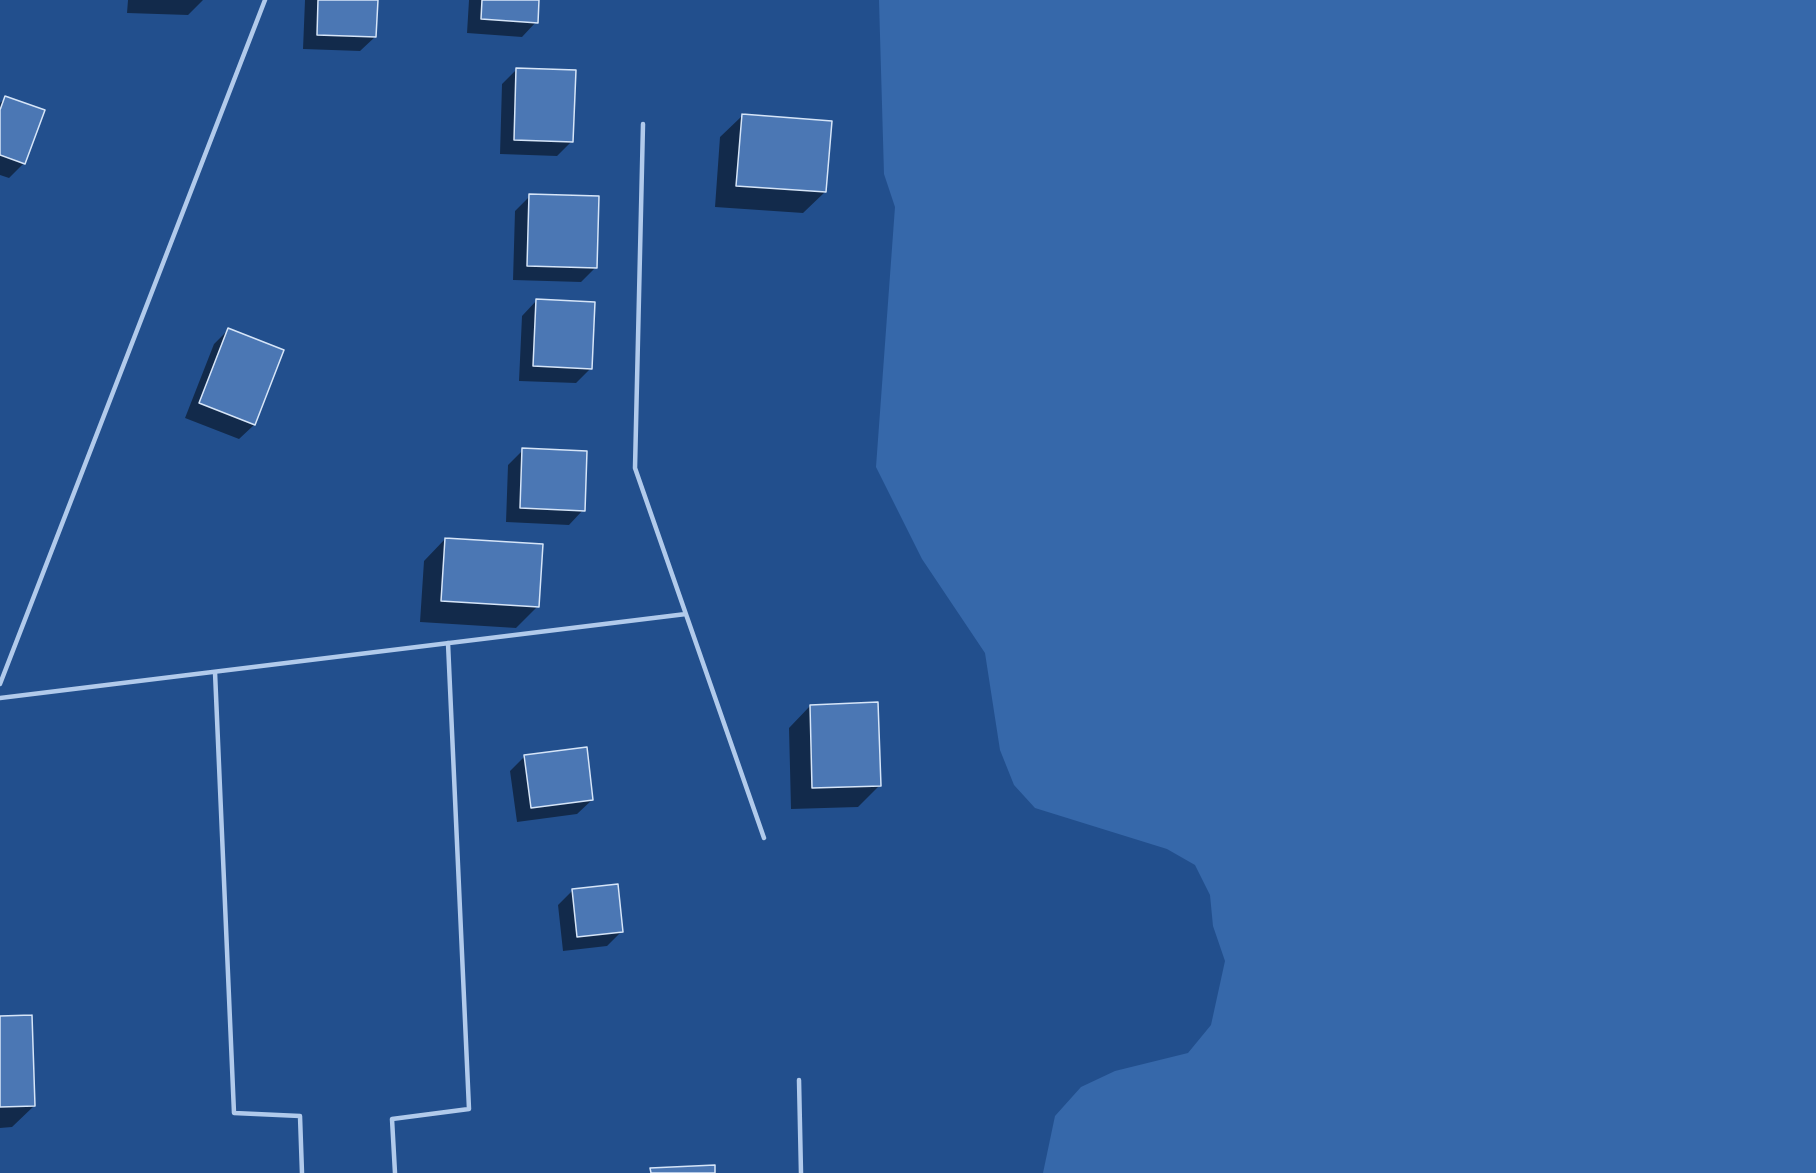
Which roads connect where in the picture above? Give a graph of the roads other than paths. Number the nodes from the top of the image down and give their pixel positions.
1 (265, 0) edge
2 (643, 124) dead end
3 (686, 614) junction
4 (448, 643) junction
5 (215, 672) junction
6 (0, 684) edge
7 (0, 698) edge
8 (764, 838) dead end
9 (799, 1080) dead end
10 (303, 1173) edge
11 (395, 1173) edge
12 (801, 1173) edge

1 - 6 lane
2 - 3 lane
3 - 4 lane
3 - 8 lane
4 - 5 lane
4 - 11 lane
5 - 7 lane
5 - 10 lane
9 - 12 lane

